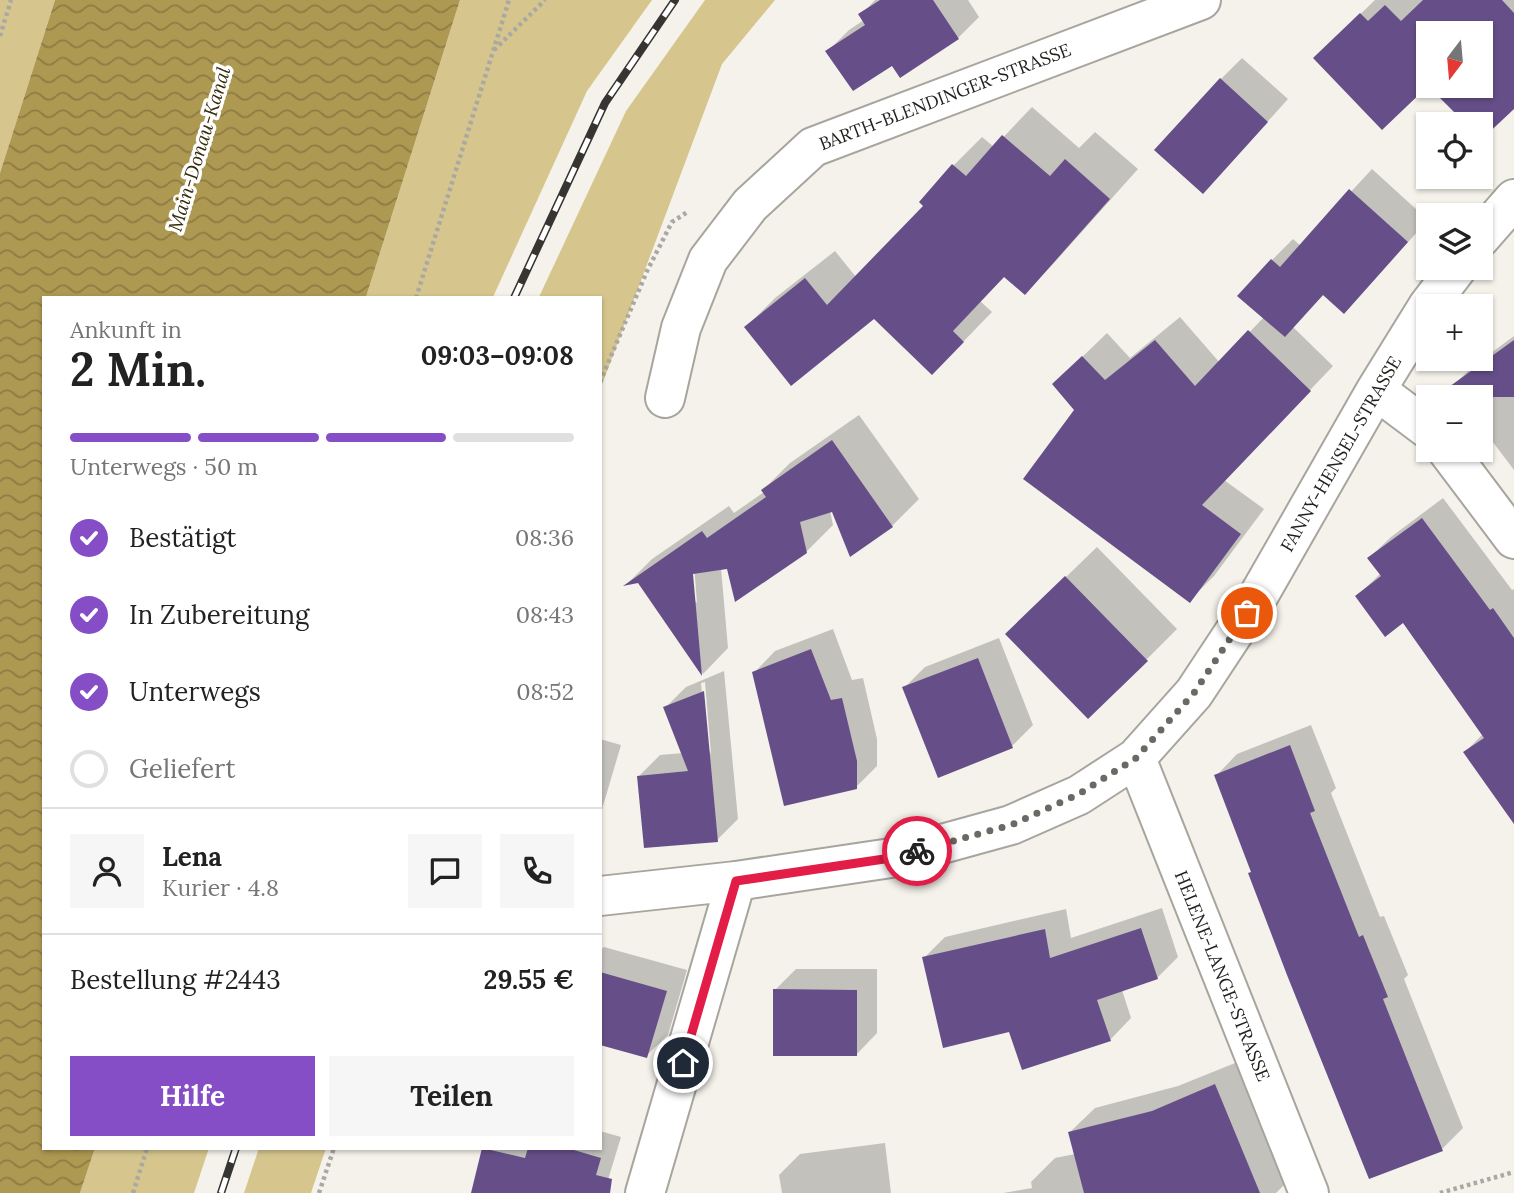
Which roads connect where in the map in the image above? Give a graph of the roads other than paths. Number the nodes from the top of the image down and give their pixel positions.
1 (1201, 0) edge
2 (1514, 199) edge
3 (1493, 223) edge
4 (1448, 280) edge
5 (1437, 294) edge
6 (1416, 325) edge
7 (1376, 390) junction
8 (665, 398) dead end
9 (1416, 420) edge
10 (1456, 462) edge
11 (1514, 539) edge
12 (1136, 758) junction
13 (736, 881) junction
14 (602, 896) edge
15 (645, 1193) edge
16 (1309, 1193) edge

1 - 8 street, BARTH-BLENDINGER-STRASSE
2 - 3 street
4 - 5 street, FANNY-HENSEL-STRASSE
6 - 7 street, FANNY-HENSEL-STRASSE
7 - 9 street
7 - 12 street, FANNY-HENSEL-STRASSE
10 - 11 street
12 - 13 street, FANNY-HENSEL-STRASSE
12 - 16 street, HELENE-LANGE-STRASSE
13 - 14 street, FANNY-HENSEL-STRASSE
13 - 15 street

